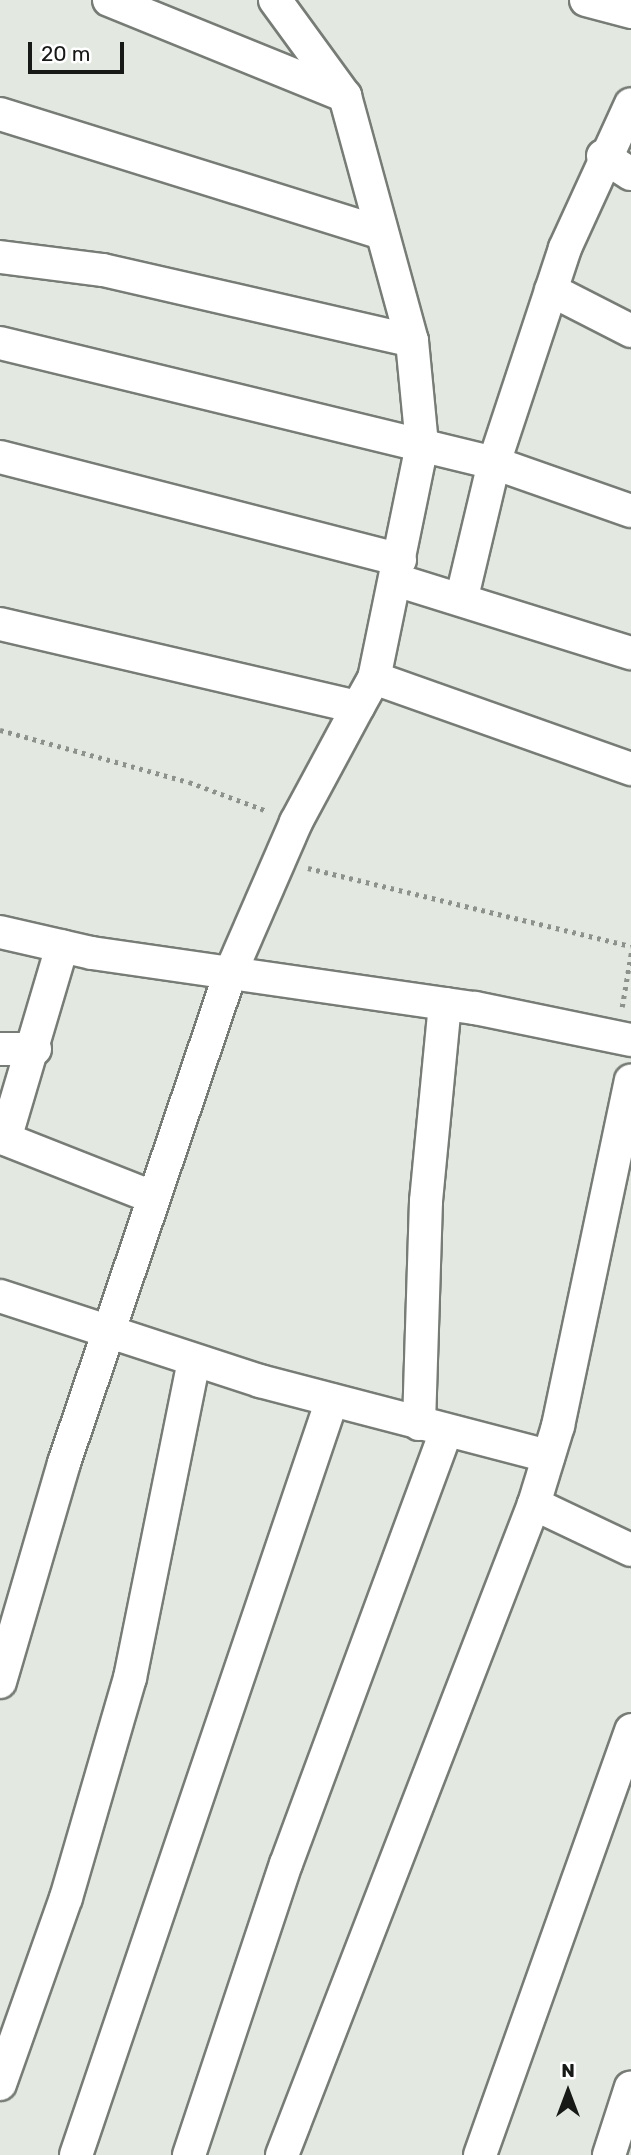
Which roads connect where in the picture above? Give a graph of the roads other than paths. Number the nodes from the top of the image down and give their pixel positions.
1 (109, 0) edge
2 (275, 0) edge
3 (586, 0) edge
4 (631, 12) edge
5 (345, 96) junction
6 (631, 104) edge
7 (0, 114) edge
8 (603, 156) junction
9 (631, 174) edge
10 (381, 233) junction
11 (0, 257) edge
12 (551, 290) junction
13 (631, 331) edge
14 (412, 341) junction
15 (0, 343) edge
16 (422, 445) junction
17 (0, 457) edge
18 (494, 463) junction
19 (631, 511) edge
20 (398, 570) junction
21 (461, 597) junction
22 (0, 624) edge
23 (631, 653) edge
24 (374, 678) junction
25 (358, 707) junction
26 (631, 769) edge
27 (0, 932) edge
28 (62, 946) junction
29 (230, 974) junction
30 (445, 1004) junction
31 (624, 1039) edge
32 (0, 1049) edge
33 (35, 1049) junction
34 (631, 1081) edge
35 (2, 1138) edge
36 (152, 1197) junction
37 (0, 1296) edge
38 (110, 1332) junction
39 (194, 1360) junction
40 (332, 1399) junction
41 (432, 1428) junction
42 (548, 1456) junction
43 (534, 1504) junction
44 (631, 1550) edge
45 (0, 1682) edge
46 (631, 1730) edge
47 (0, 2084) edge
48 (631, 2087) edge
49 (76, 2155) edge
50 (189, 2155) edge
51 (282, 2155) edge
52 (480, 2155) edge
53 (610, 2155) edge

1 - 5 street
2 - 5 street
3 - 4 street
5 - 10 street
6 - 8 street
7 - 10 street
8 - 9 street
8 - 12 street
10 - 14 street
11 - 14 street
12 - 13 street
12 - 18 street
14 - 16 street
15 - 16 street
16 - 18 street
16 - 20 street
17 - 20 street
18 - 19 street
18 - 21 street
20 - 21 street
20 - 24 street
21 - 23 street
22 - 25 street
24 - 25 street
24 - 26 street
25 - 29 street
27 - 28 street
28 - 29 street
28 - 33 street
29 - 30 street
29 - 36 street
30 - 31 street
30 - 41 street
32 - 33 street
33 - 35 street
34 - 42 street
35 - 36 street
36 - 38 street
37 - 38 street
38 - 39 street
38 - 45 street
39 - 40 street
39 - 47 street
40 - 41 street
40 - 49 street
41 - 42 street
41 - 50 street
42 - 43 street
43 - 44 street
43 - 51 street
46 - 52 street
48 - 53 street

